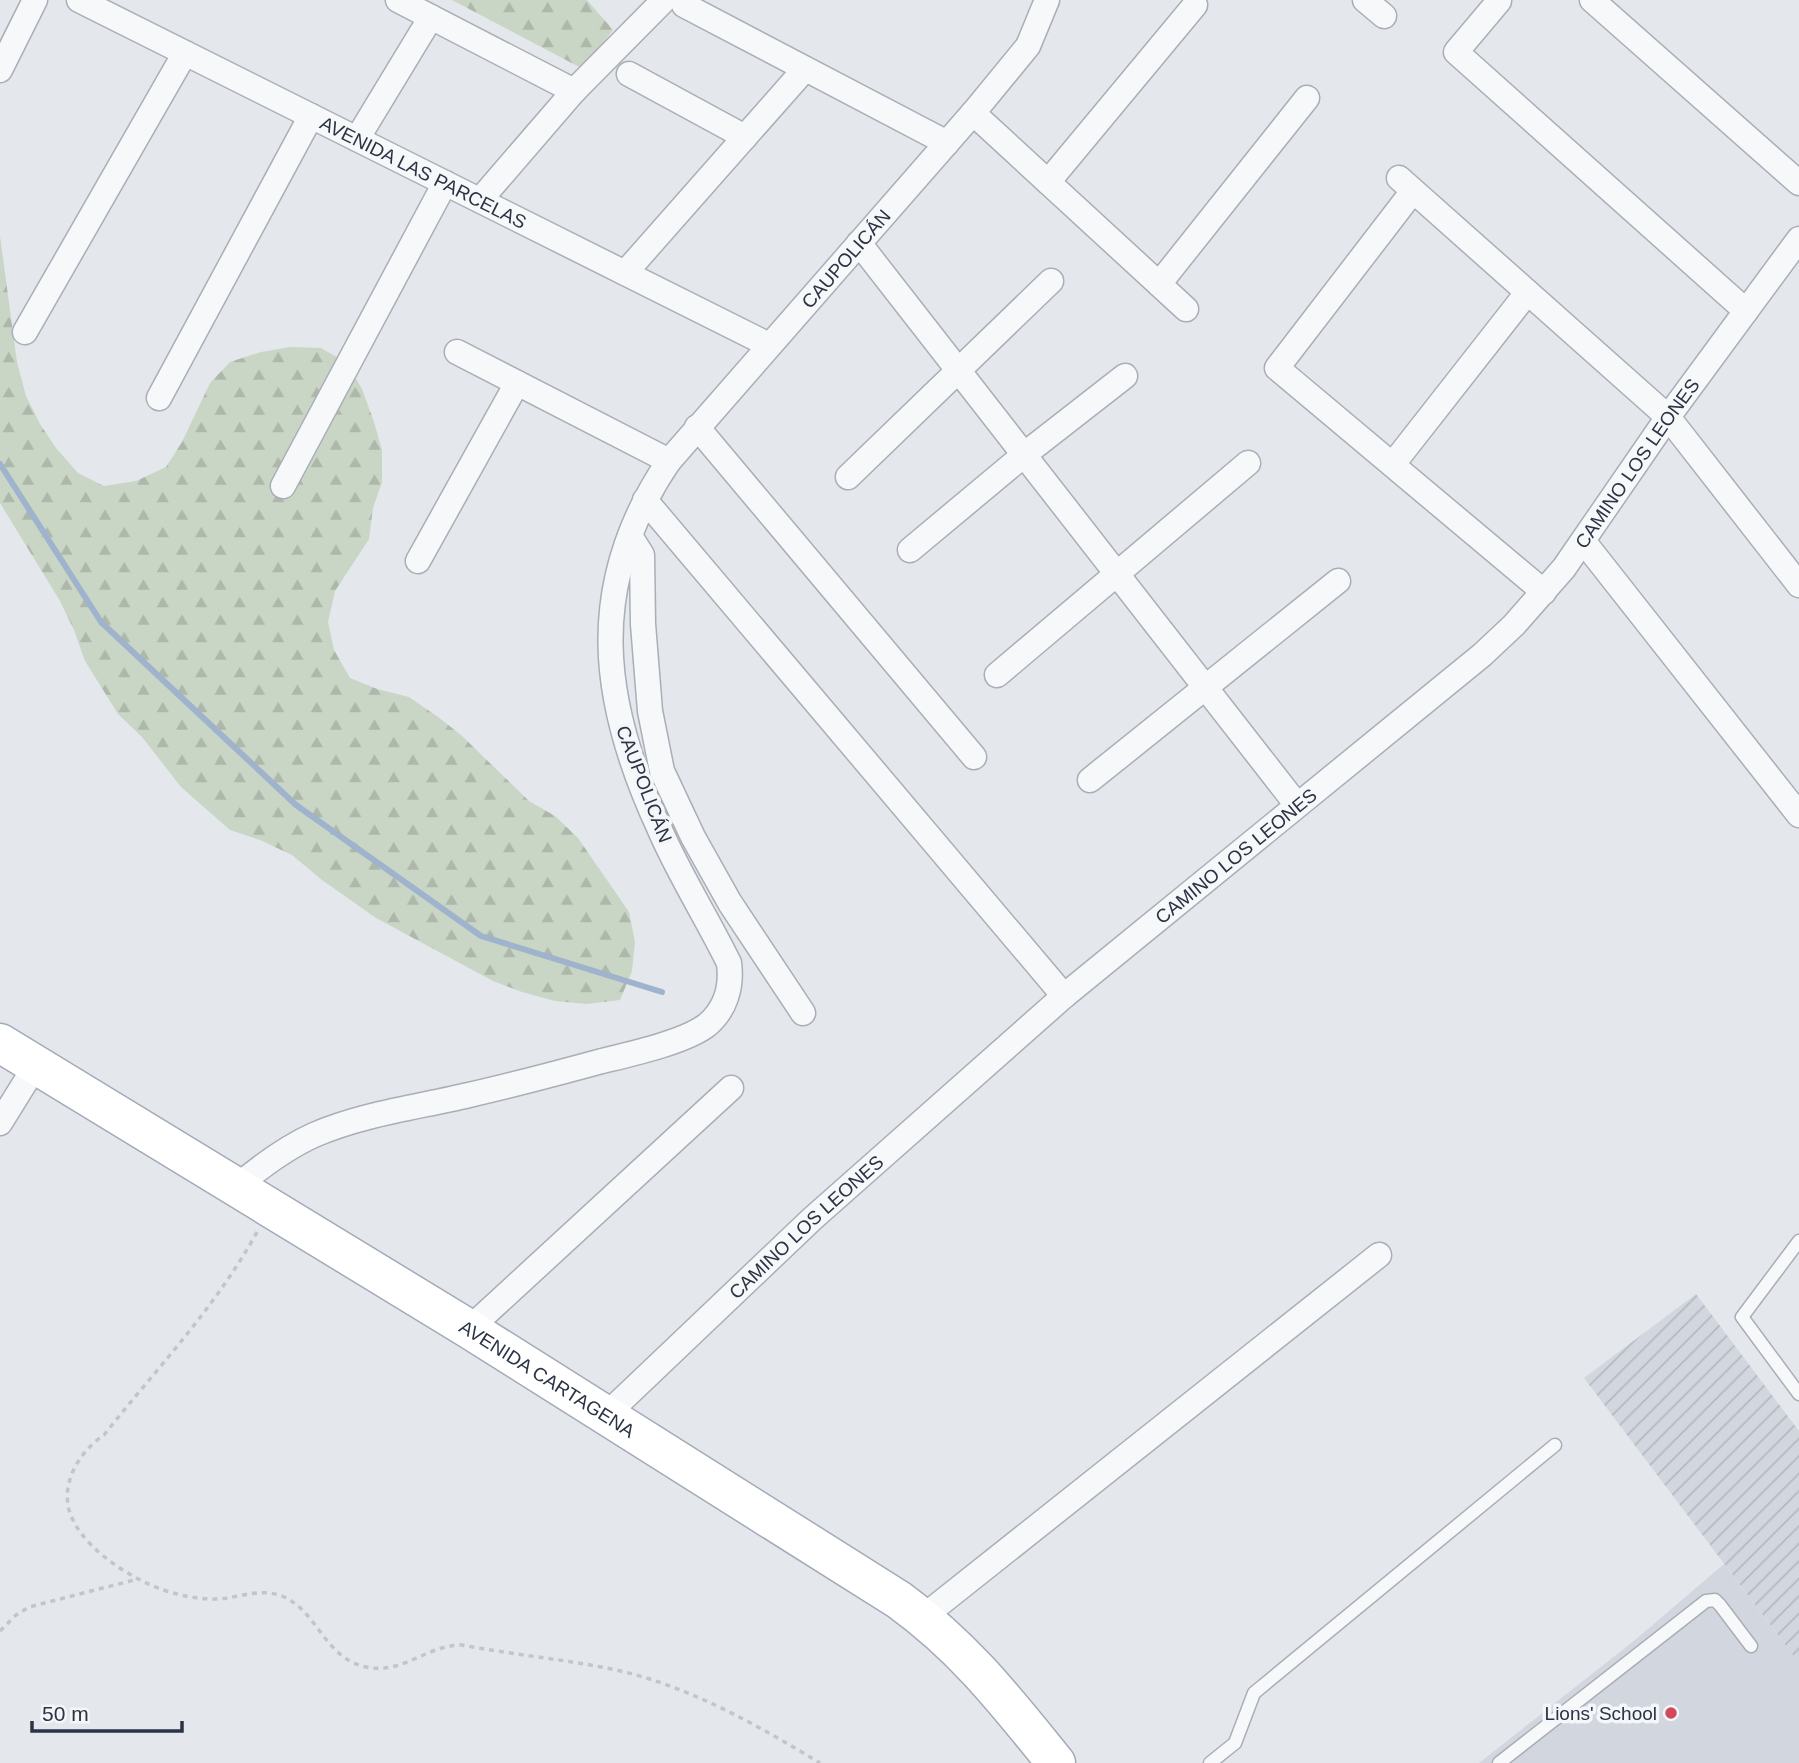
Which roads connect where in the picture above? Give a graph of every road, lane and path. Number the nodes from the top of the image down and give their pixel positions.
1 (35, 0) edge
2 (79, 0) edge
3 (398, 0) edge
4 (1047, 0) edge
5 (1365, 0) edge
6 (1592, 0) edge
7 (1499, 1) edge
8 (674, 3) edge
9 (1195, 5) dead end
10 (114, 7) edge
11 (1384, 16) dead end
12 (431, 17) junction
13 (186, 53) junction
14 (805, 69) junction
15 (0, 70) edge
16 (629, 74) dead end
17 (574, 91) junction
18 (1307, 98) dead end
19 (973, 113) junction
20 (311, 116) junction
21 (745, 136) junction
22 (357, 139) junction
23 (947, 143) junction
24 (1048, 182) junction
25 (445, 183) junction
26 (1799, 183) edge
27 (480, 200) junction
28 (1799, 239) edge
29 (859, 243) junction
30 (625, 273) junction
31 (1051, 281) dead end
32 (1159, 284) junction
33 (1527, 293) junction
34 (1186, 309) dead end
35 (1746, 311) junction
36 (24, 332) dead end
37 (769, 345) junction
38 (457, 352) dead end
39 (960, 370) junction
40 (1125, 376) dead end
41 (517, 383) junction
42 (159, 398) dead end
43 (1668, 417) junction
44 (697, 427) junction
45 (1025, 454) junction
46 (670, 461) junction
47 (1248, 463) dead end
48 (1393, 464) junction
49 (848, 477) dead end
50 (283, 486) dead end
51 (645, 500) junction
52 (630, 536) junction
53 (1584, 542) junction
54 (910, 550) dead end
55 (418, 561) dead end
56 (1118, 573) junction
57 (1338, 581) dead end
58 (1799, 585) edge
59 (1544, 592) junction
60 (997, 675) dead end
61 (1206, 687) junction
62 (974, 757) dead end
63 (1090, 780) dead end
64 (1297, 805) junction
65 (1799, 815) edge
66 (1064, 996) junction
67 (803, 1013) dead end
68 (0, 1043) edge
69 (36, 1065) junction
70 (731, 1088) dead end
71 (0, 1123) edge
72 (235, 1188) junction
73 (269, 1209) junction
74 (1799, 1241) edge
75 (1379, 1255) dead end
76 (469, 1329) junction
77 (1799, 1394) edge
78 (605, 1416) junction
79 (1555, 1445) dead end
80 (138, 1579) junction
81 (923, 1617) junction
82 (0, 1631) edge
83 (1751, 1646) dead end
84 (820, 1763) edge
85 (1056, 1763) edge
86 (1210, 1763) edge
87 (1499, 1763) edge

1 - 15 street
2 - 10 street, AVENIDA LAS PARCELAS
3 - 12 street
4 - 19 street, CAUPOLICÁN
5 - 11 street
6 - 26 street
7 - 35 street
8 - 14 street
8 - 17 street
9 - 24 street
10 - 13 street, AVENIDA LAS PARCELAS
12 - 17 street
12 - 22 street
13 - 20 street, AVENIDA LAS PARCELAS
13 - 36 street
14 - 21 street
14 - 23 street
16 - 21 street
17 - 27 street
18 - 32 street
19 - 23 street, CAUPOLICÁN
19 - 24 street
20 - 22 street, AVENIDA LAS PARCELAS
20 - 42 street
21 - 30 street
22 - 25 street, AVENIDA LAS PARCELAS
23 - 29 street, CAUPOLICÁN
24 - 32 street
25 - 27 street, AVENIDA LAS PARCELAS
25 - 50 street
27 - 30 street, AVENIDA LAS PARCELAS
28 - 35 street, CAMINO LOS LEONES
29 - 37 street, CAUPOLICÁN
29 - 39 street
30 - 37 street, AVENIDA LAS PARCELAS
31 - 39 street
32 - 34 street
33 - 43 street
33 - 48 street
33 - 48 street
35 - 43 street, CAMINO LOS LEONES
37 - 44 street, CAUPOLICÁN
38 - 41 street
39 - 45 street
39 - 49 street
40 - 45 street
41 - 46 street
41 - 55 street
43 - 53 street, CAMINO LOS LEONES
43 - 58 street
44 - 46 street, CAUPOLICÁN
44 - 62 street
45 - 54 street
45 - 56 street
46 - 51 street, CAUPOLICÁN
47 - 56 street
48 - 59 street
51 - 52 street, CAUPOLICÁN
51 - 66 street
52 - 67 street
52 - 72 street, CAUPOLICÁN
53 - 59 street, CAMINO LOS LEONES
53 - 65 street
56 - 60 street
56 - 61 street
57 - 61 street
59 - 64 street, CAMINO LOS LEONES
61 - 63 street
61 - 64 street
64 - 66 street, CAMINO LOS LEONES
66 - 78 street, CAMINO LOS LEONES
68 - 69 main road, AVENIDA CARTAGENA
69 - 71 street
69 - 72 main road, AVENIDA CARTAGENA
70 - 76 street
72 - 73 main road, AVENIDA CARTAGENA
73 - 76 main road, AVENIDA CARTAGENA
73 - 80 path
74 - 77 lane
75 - 81 street
76 - 78 main road, AVENIDA CARTAGENA
78 - 81 main road, AVENIDA CARTAGENA
79 - 86 lane
80 - 82 path
80 - 84 path
81 - 85 main road, AVENIDA CARTAGENA
83 - 87 lane

